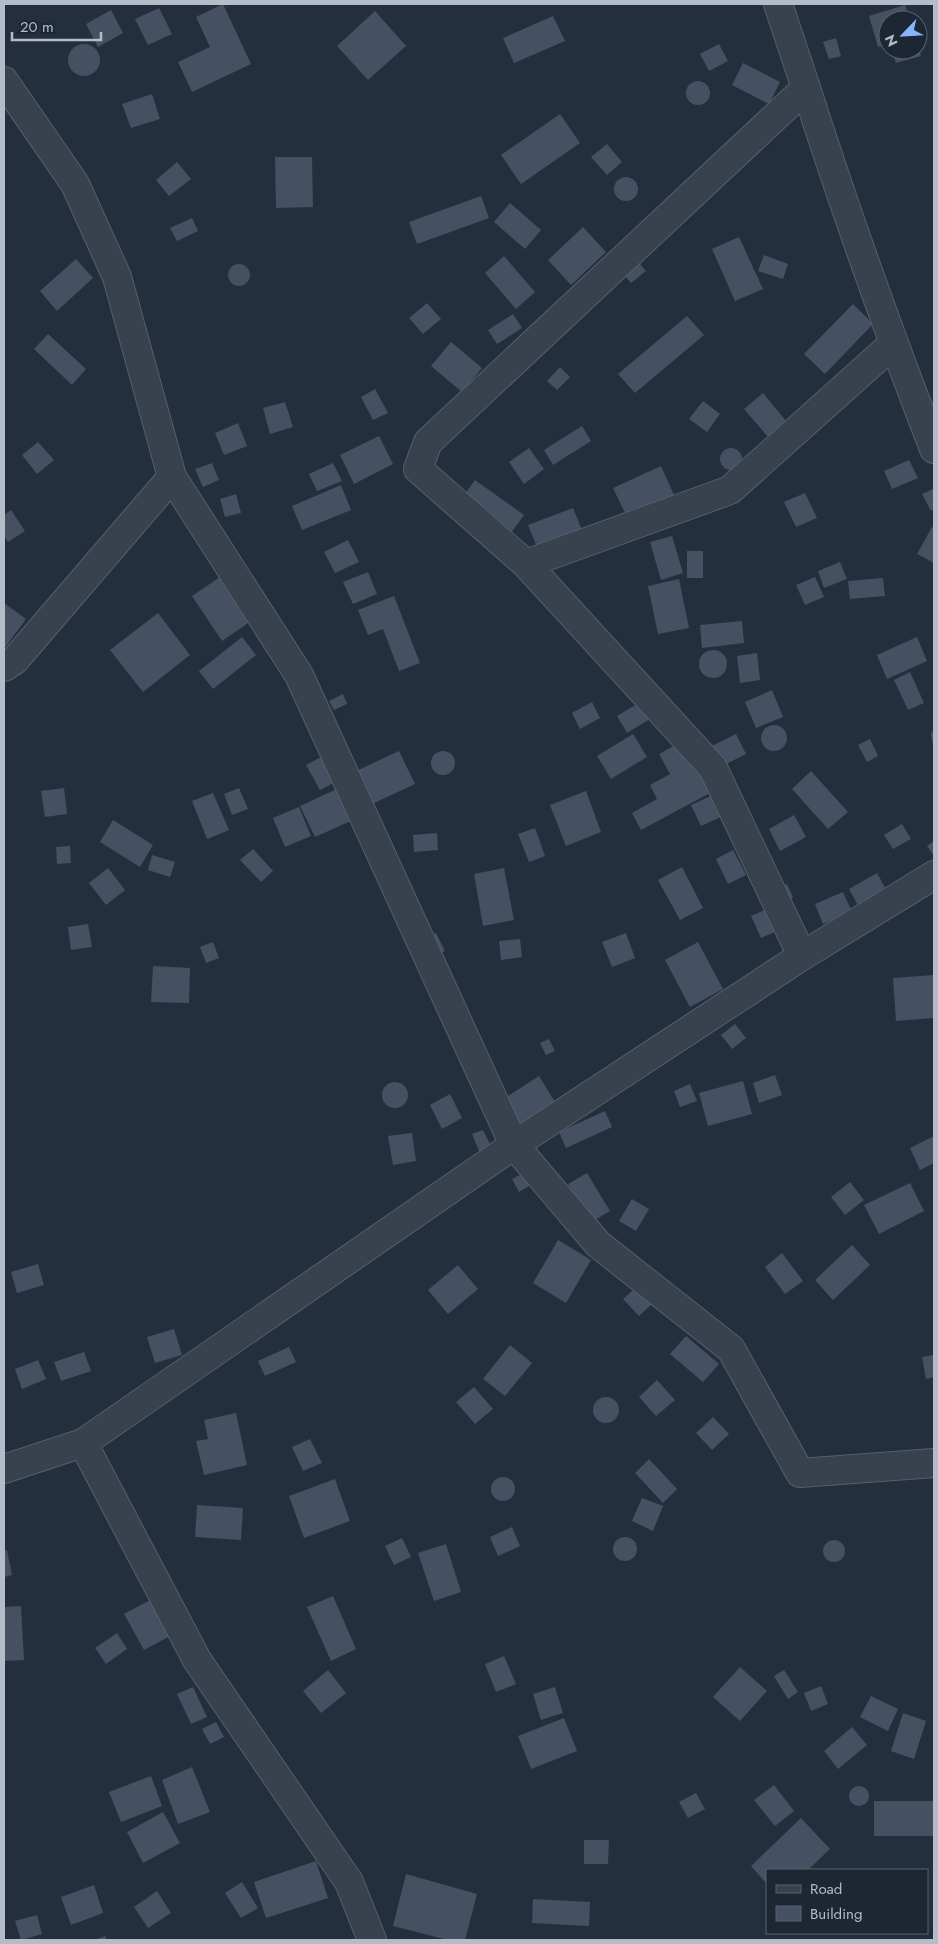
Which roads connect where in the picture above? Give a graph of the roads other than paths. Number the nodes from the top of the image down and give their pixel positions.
1 (778, 4) edge
2 (4, 81) edge
3 (806, 88) junction
4 (893, 344) junction
5 (934, 449) edge
6 (172, 477) junction
7 (526, 564) junction
8 (4, 667) edge
9 (934, 875) edge
10 (802, 956) junction
11 (514, 1145) junction
12 (82, 1443) junction
13 (934, 1463) edge
14 (4, 1469) edge
15 (372, 1940) edge

1 - 3 street
2 - 6 street
3 - 4 street
3 - 7 street
4 - 5 street
4 - 7 street
6 - 8 street
6 - 11 street
7 - 10 street
9 - 10 street
10 - 11 street
11 - 12 street
11 - 13 street
12 - 14 street
12 - 15 street

